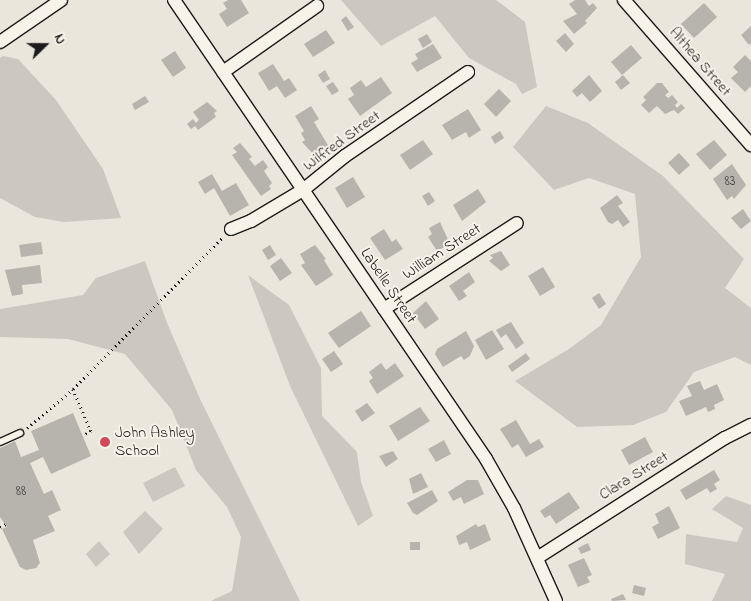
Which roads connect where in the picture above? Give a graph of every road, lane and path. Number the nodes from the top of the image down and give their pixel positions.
1 (61, 0) edge
2 (174, 0) edge
3 (624, 0) edge
4 (317, 6) dead end
5 (0, 42) edge
6 (222, 72) junction
7 (468, 72) dead end
8 (751, 145) edge
9 (303, 190) junction
10 (517, 223) dead end
11 (231, 229) joint
12 (384, 309) junction
13 (72, 389) junction
14 (751, 425) edge
15 (20, 433) joint
16 (83, 436) dead end
17 (0, 442) edge
18 (6, 524) dead end
19 (0, 527) edge
20 (537, 558) junction
21 (556, 601) edge

1 - 5 street
2 - 6 street, Labelle Street
3 - 8 street, Althea Street
4 - 6 street
6 - 9 street, Labelle Street
7 - 9 street, Wilfred Street
9 - 11 street, Wilfred Street
9 - 12 street, Labelle Street
10 - 12 street, William Street
11 - 13 path
12 - 20 street, Labelle Street
13 - 15 path
13 - 16 path
14 - 20 street, Clara Street
15 - 17 lane
18 - 19 path
20 - 21 street, Labelle Street

